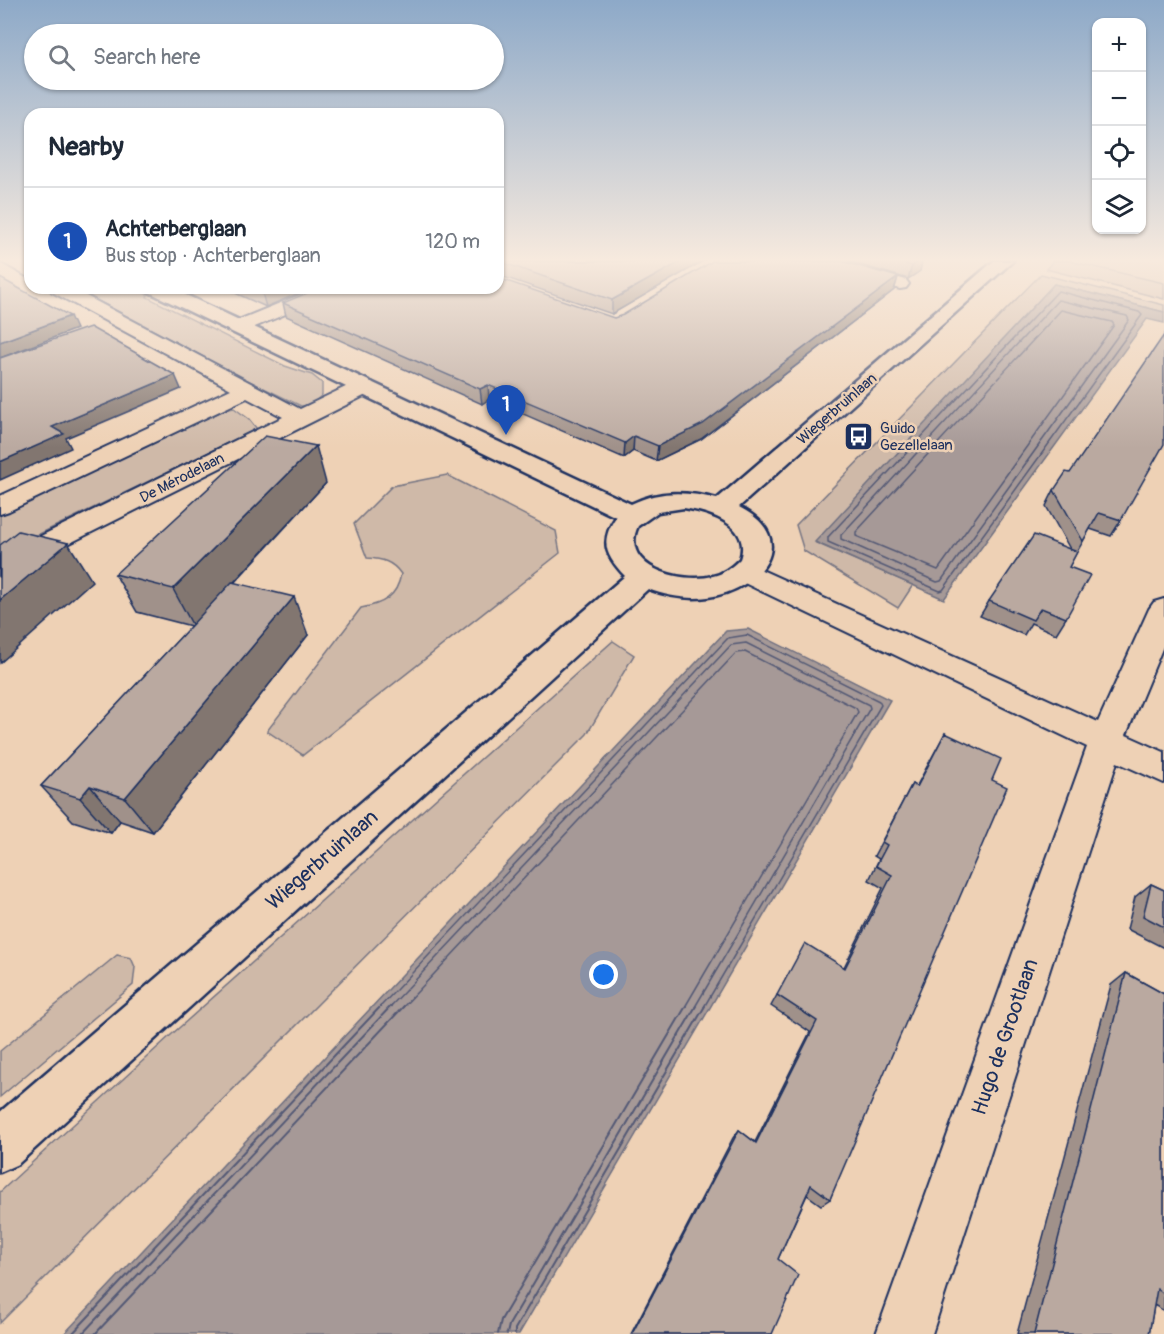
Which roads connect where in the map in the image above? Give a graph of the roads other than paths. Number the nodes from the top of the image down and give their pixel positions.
1 (119, 323) edge
2 (124, 323) edge
3 (230, 323) edge
4 (247, 323) edge
5 (934, 323) edge
6 (238, 327) junction
7 (100, 330) edge
8 (364, 387) junction
9 (248, 389) junction
10 (299, 417) junction
11 (0, 506) edge
12 (722, 508) junction
13 (633, 515) junction
14 (0, 567) edge
15 (746, 572) junction
16 (644, 576) junction
17 (1164, 609) edge
18 (1107, 740) junction
19 (1164, 768) edge
20 (0, 1146) edge
21 (904, 1334) edge

1 - 7 street
2 - 9 street
3 - 6 street
4 - 6 street
5 - 12 street, Wiegerbruinlaan
6 - 8 street
8 - 10 street, De Mérodelaan
8 - 13 street
9 - 10 street
9 - 11 street
10 - 14 street, De Mérodelaan
12 - 13 street
12 - 15 street
13 - 16 street
15 - 16 street
15 - 18 street
16 - 20 street, Wiegerbruinlaan
17 - 18 street, Hugo de Grootlaan
18 - 19 street
18 - 21 street, Hugo de Grootlaan

